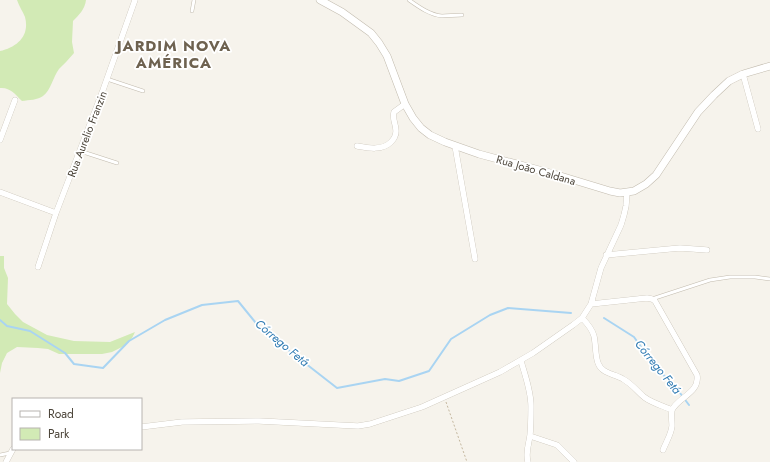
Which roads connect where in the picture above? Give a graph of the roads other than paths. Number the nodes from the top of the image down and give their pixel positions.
1 (135, 0) edge
2 (194, 0) edge
3 (320, 0) edge
4 (410, 0) edge
5 (192, 11) dead end
6 (462, 15) dead end
7 (770, 66) edge
8 (744, 74) junction
9 (107, 79) junction
10 (143, 91) dead end
11 (15, 100) dead end
12 (405, 104) junction
13 (758, 129) dead end
14 (0, 140) edge
15 (357, 146) dead end
16 (455, 146) junction
17 (80, 151) junction
18 (117, 163) dead end
19 (0, 192) edge
20 (627, 192) junction
21 (56, 213) junction
22 (707, 250) dead end
23 (606, 255) junction
24 (475, 259) dead end
25 (38, 267) dead end
26 (770, 279) edge
27 (652, 299) junction
28 (591, 304) junction
29 (582, 318) junction
30 (521, 361) junction
31 (672, 410) junction
32 (142, 427) edge
33 (530, 436) junction
34 (663, 450) dead end
35 (11, 451) edge
36 (0, 455) edge
37 (6, 462) edge
38 (528, 462) edge
39 (574, 462) edge

1 - 9 street, Rua Aurelio Franzin
2 - 5 lane
3 - 12 street, Rua João Caldana
4 - 6 lane
7 - 8 street, Rua João Caldana
8 - 13 street
8 - 20 street, Rua João Caldana
9 - 10 lane
9 - 17 street, Rua Aurelio Franzin
11 - 14 street
12 - 15 street
12 - 16 street, Rua João Caldana
16 - 20 street, Rua João Caldana
16 - 24 street
17 - 18 lane
17 - 21 street, Rua Aurelio Franzin
19 - 21 street
20 - 23 street
21 - 25 street, Rua Aurelio Franzin
22 - 23 street
23 - 28 street
26 - 27 lane
27 - 28 street
27 - 31 street
28 - 29 street
29 - 30 street
29 - 31 street
30 - 32 street
30 - 33 street
31 - 34 street
33 - 38 street
33 - 39 street
35 - 36 lane
35 - 37 street

